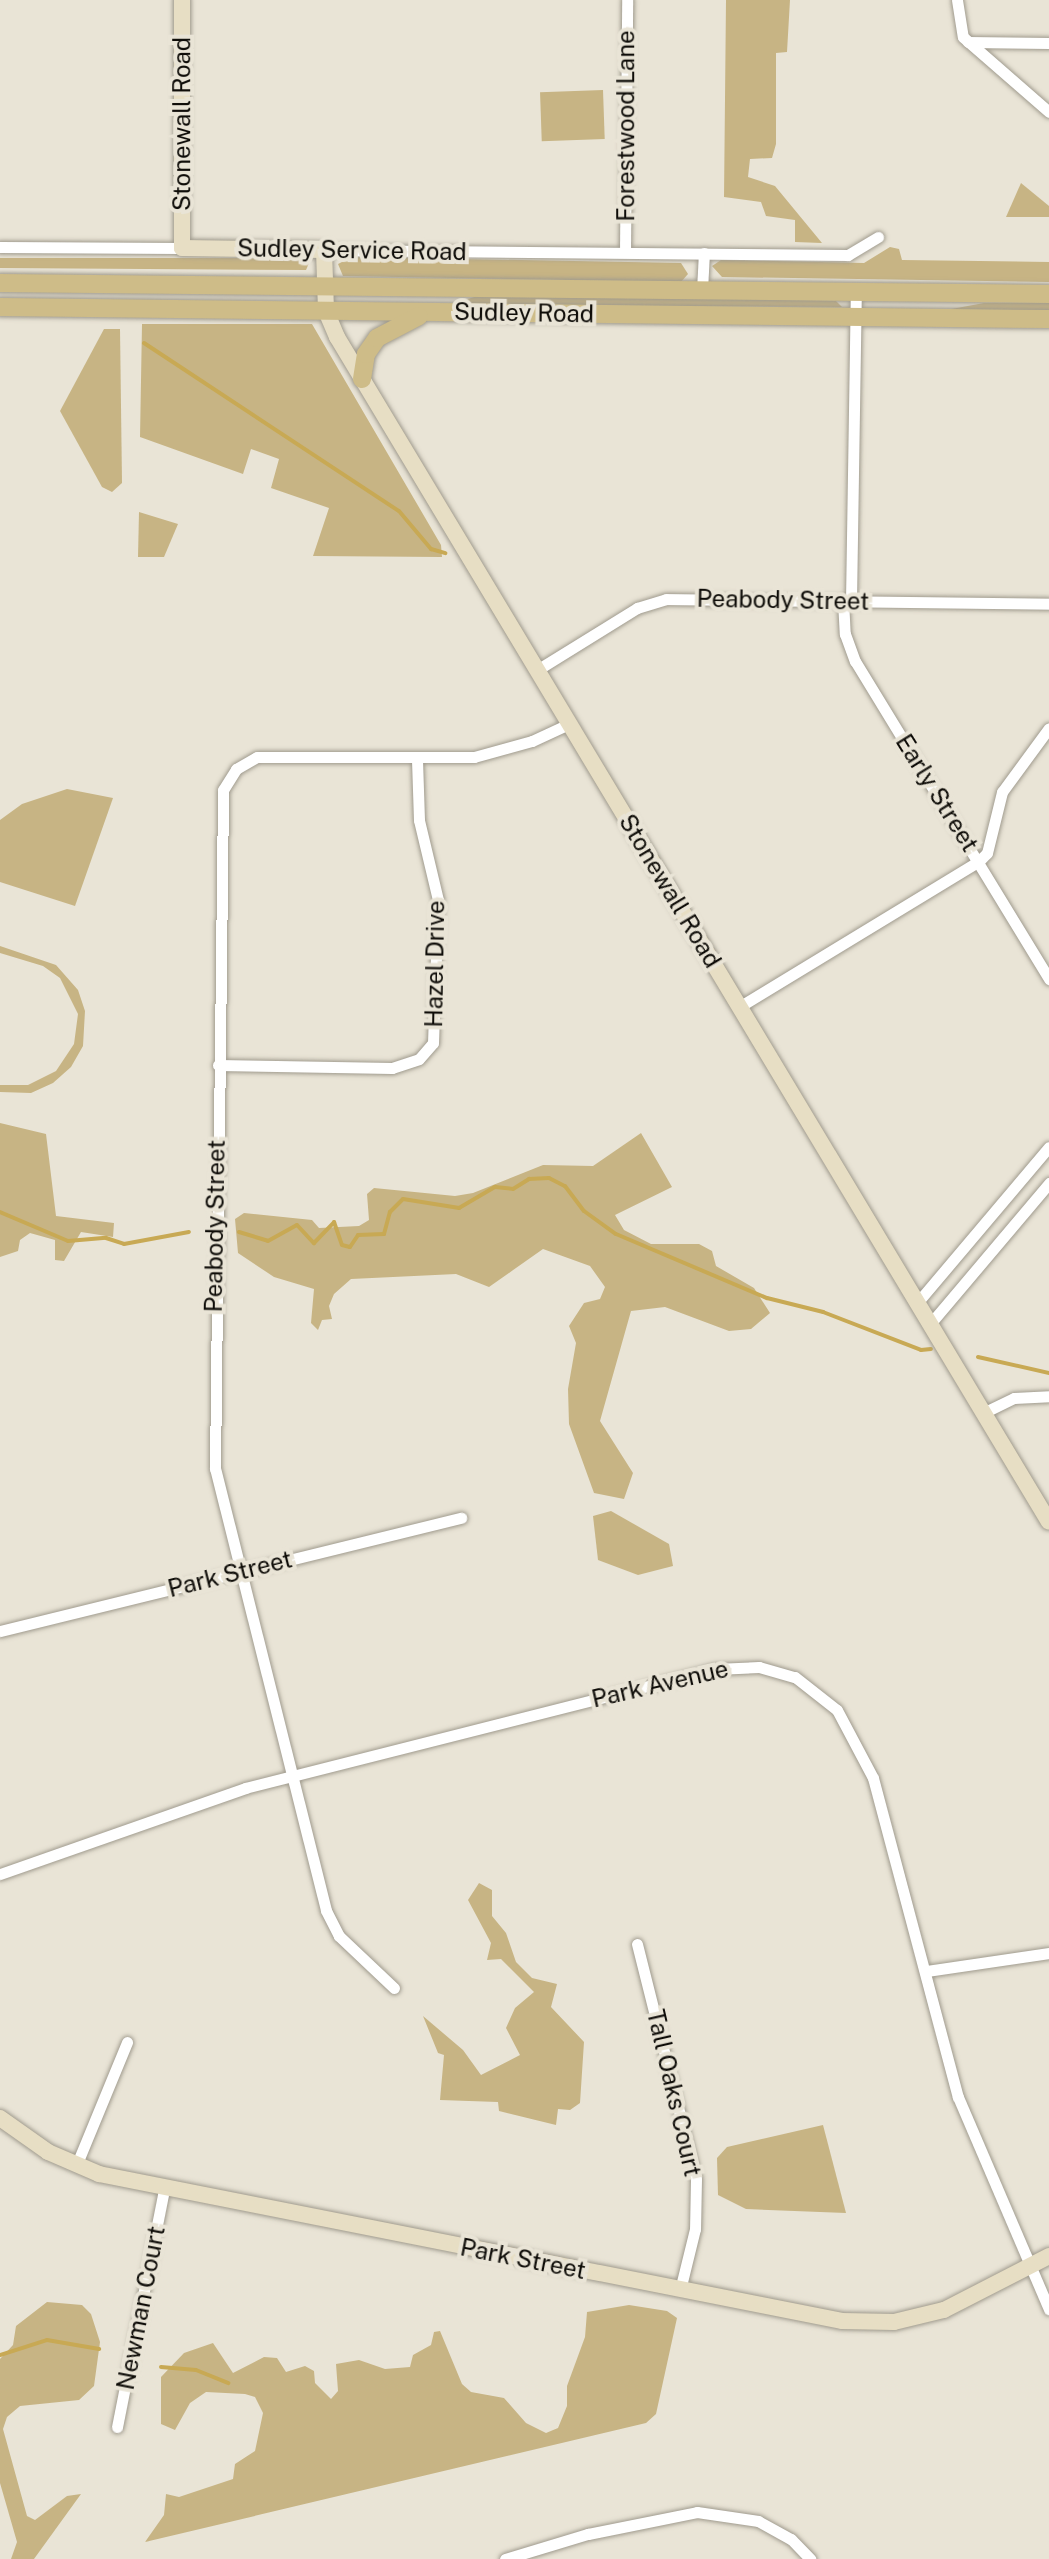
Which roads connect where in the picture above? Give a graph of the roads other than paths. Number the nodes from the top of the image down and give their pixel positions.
1 (182, 0) edge
2 (627, 0) edge
3 (957, 0) edge
4 (967, 42) junction
5 (1049, 43) edge
6 (1049, 112) edge
7 (878, 237) dead end
8 (0, 247) edge
9 (182, 248) junction
10 (324, 250) junction
11 (625, 252) junction
12 (704, 253) junction
13 (0, 283) edge
14 (323, 286) junction
15 (702, 290) junction
16 (856, 292) junction
17 (1049, 294) edge
18 (0, 307) edge
19 (326, 311) junction
20 (434, 312) junction
21 (856, 317) junction
22 (1049, 319) edge
23 (362, 379) junction
24 (847, 600) junction
25 (1049, 604) edge
26 (537, 670) junction
27 (569, 724) junction
28 (1049, 728) edge
29 (417, 760) junction
30 (979, 861) junction
31 (1049, 979) edge
32 (739, 1007) junction
33 (218, 1065) junction
34 (1049, 1147) edge
35 (1049, 1183) edge
36 (917, 1303) junction
37 (930, 1324) junction
38 (1049, 1396) edge
39 (983, 1413) junction
40 (461, 1518) dead end
41 (1049, 1522) edge
42 (240, 1572) junction
43 (0, 1631) edge
44 (292, 1776) junction
45 (0, 1874) edge
46 (637, 1944) dead end
47 (1049, 1953) edge
48 (927, 1971) junction
49 (394, 1988) dead end
50 (127, 2042) dead end
51 (0, 2118) edge
52 (76, 2166) junction
53 (164, 2189) junction
54 (1049, 2256) edge
55 (1030, 2266) junction
56 (680, 2290) junction
57 (1049, 2309) edge
58 (117, 2427) dead end
59 (505, 2559) edge
60 (810, 2559) edge

1 - 9 street, Stonewall Road
2 - 11 street, Forestwood Lane
3 - 4 street
4 - 5 street
4 - 6 street
7 - 12 street, Sudley Service Road
8 - 9 street, Sudley Service Road
9 - 10 street, Sudley Service Road
10 - 11 street, Sudley Service Road
10 - 14 street, Stonewall Road
11 - 12 street, Sudley Service Road
12 - 15 street
13 - 14 main road, Sudley Road
14 - 15 main road, Sudley Road
14 - 19 street, Stonewall Road
15 - 16 main road, Sudley Road
16 - 17 main road, Sudley Road
16 - 21 street, Early Street
18 - 19 main road, Sudley Road
19 - 20 main road, Sudley Road
19 - 23 street, Stonewall Road
20 - 21 main road, Sudley Road
20 - 23 main road
21 - 22 main road, Sudley Road
21 - 24 street, Early Street
23 - 26 street, Stonewall Road
24 - 25 street, Peabody Street
24 - 26 street, Peabody Street
24 - 30 street, Early Street
26 - 27 street, Stonewall Road
27 - 29 street, Peabody Street
27 - 32 street, Stonewall Road
28 - 30 street
29 - 33 street, Peabody Street
29 - 33 street, Hazel Drive
30 - 31 street, Early Street
30 - 32 street
32 - 36 street, Stonewall Road
33 - 42 street, Peabody Street
34 - 36 street
35 - 37 street
36 - 37 street, Stonewall Road
37 - 39 street, Stonewall Road
38 - 39 street
39 - 41 street, Stonewall Road
40 - 42 street, Park Street
42 - 43 street, Park Street
42 - 44 street, Peabody Street
44 - 45 street, Park Avenue
44 - 48 street, Park Avenue
44 - 49 street, Peabody Street
46 - 56 street, Tall Oaks Court
47 - 48 street
48 - 55 street, Park Avenue
50 - 52 street
51 - 52 street, Park Street
52 - 53 street, Park Street
53 - 56 street, Park Street
53 - 58 street, Newman Court
54 - 55 street, Park Street
55 - 56 street, Park Street
55 - 57 street, Park Avenue
59 - 60 street

